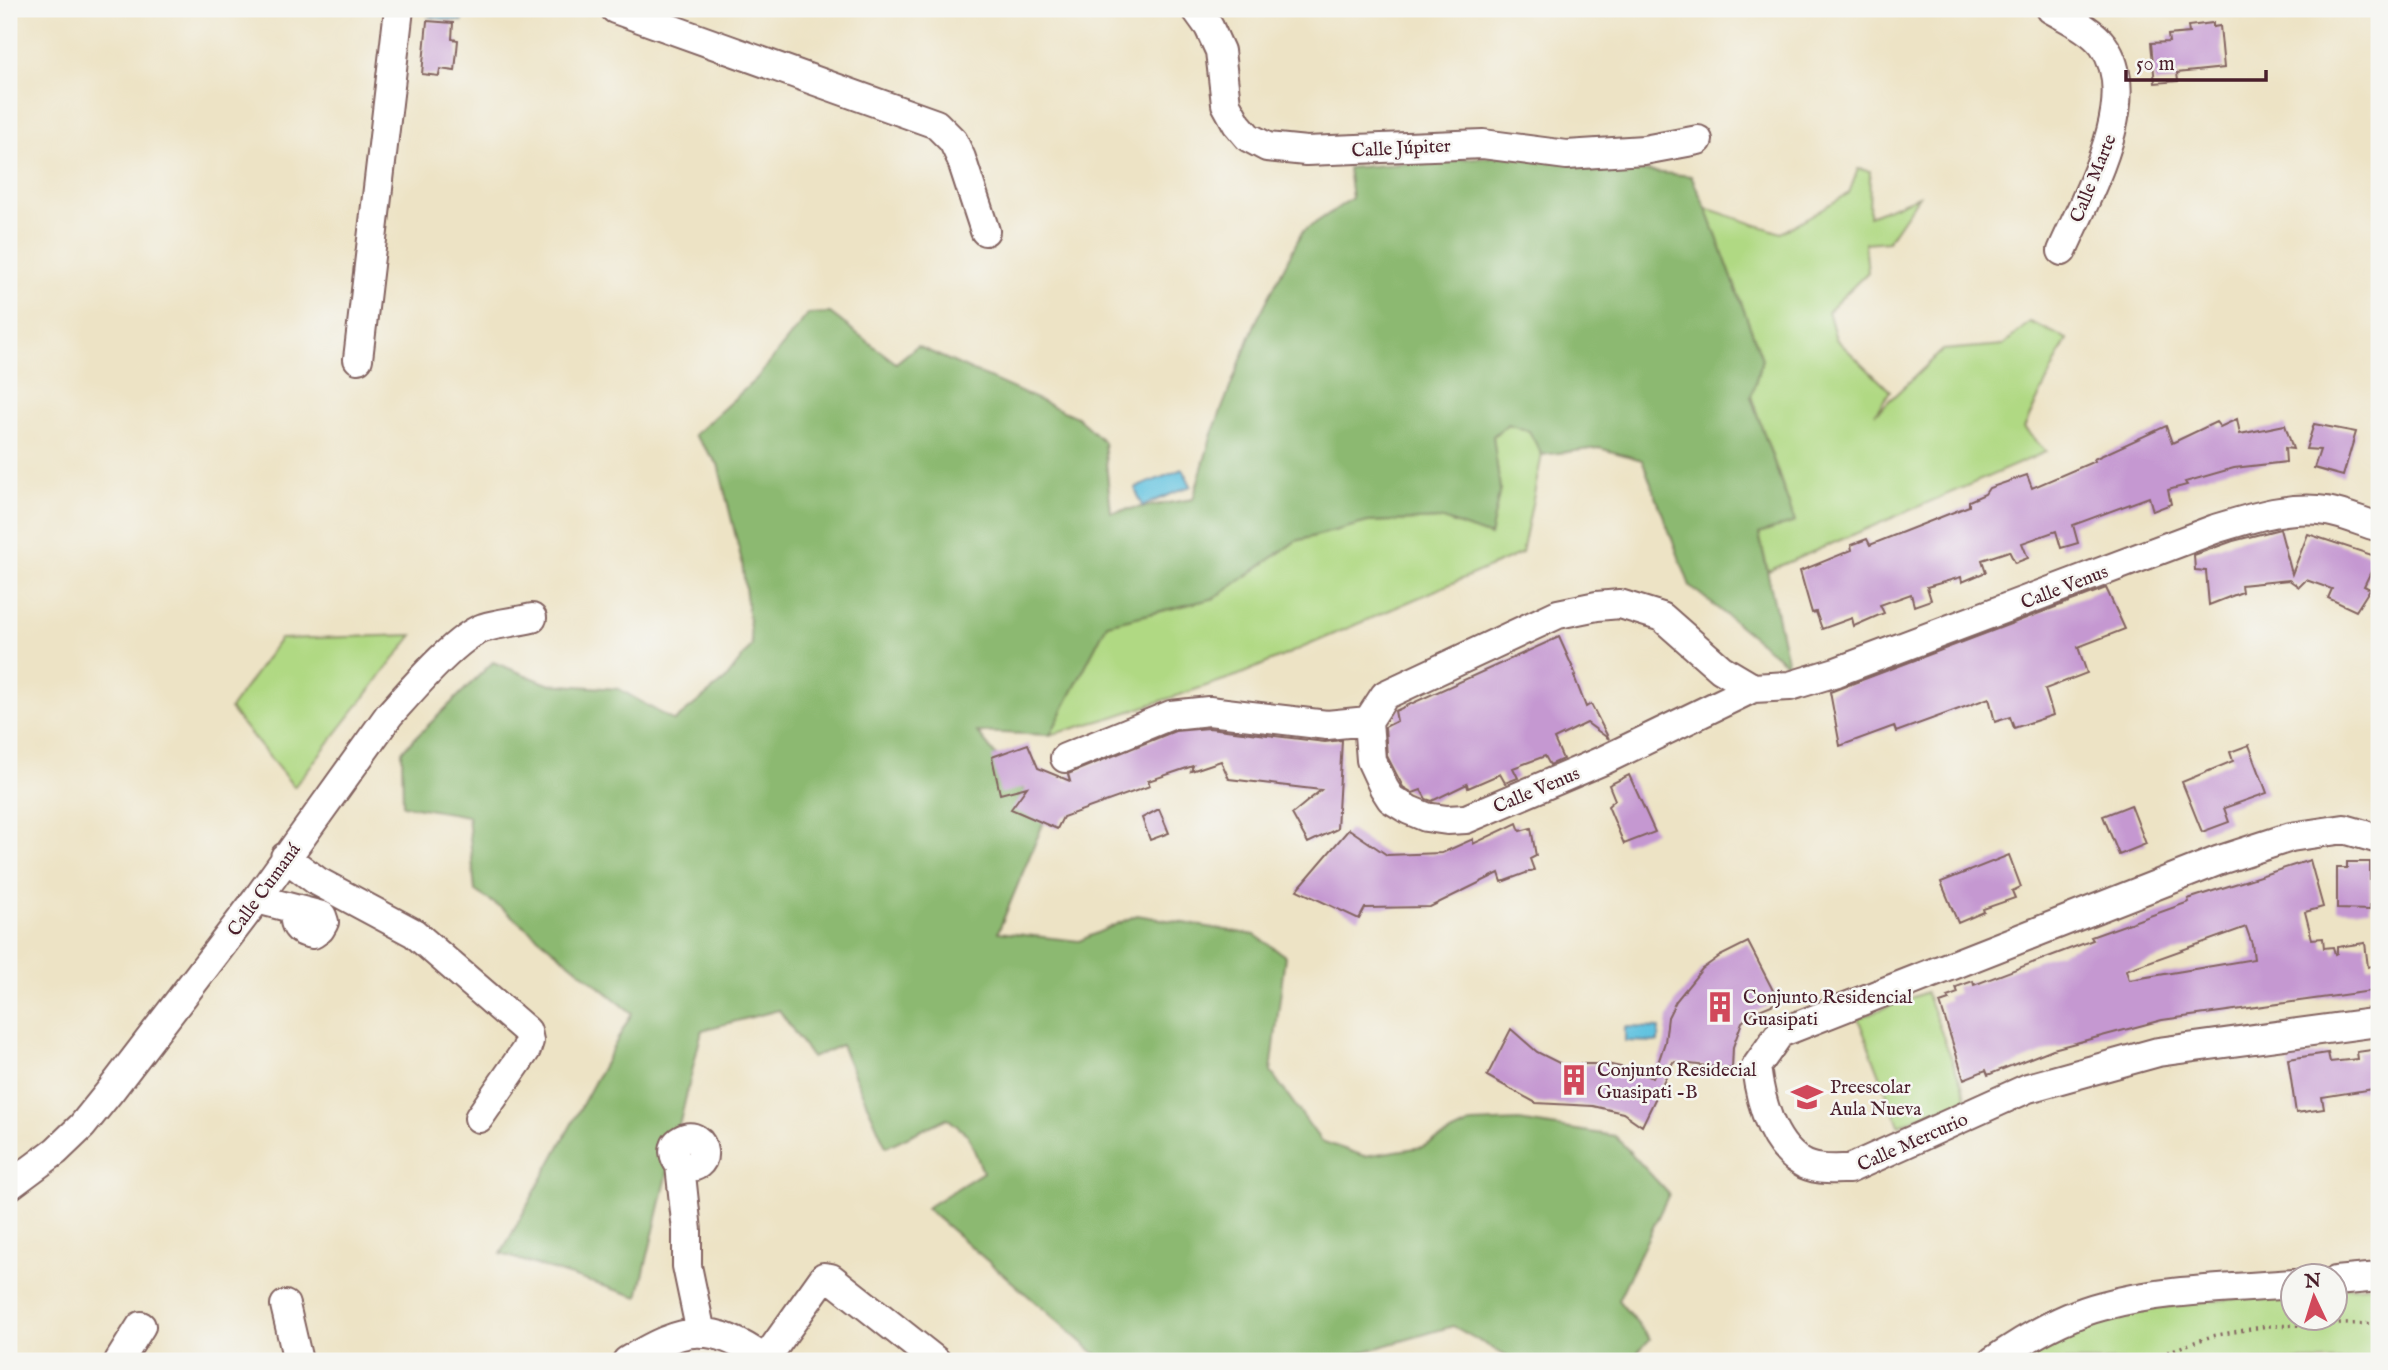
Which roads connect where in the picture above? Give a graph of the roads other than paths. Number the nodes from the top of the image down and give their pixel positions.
1 (399, 9) edge
2 (615, 9) edge
3 (1196, 9) edge
4 (2051, 9) edge
5 (1698, 140) dead end
6 (985, 231) dead end
7 (2062, 251) dead end
8 (358, 359) dead end
9 (2379, 527) edge
10 (532, 618) dead end
11 (1752, 688) junction
12 (1368, 721) junction
13 (1065, 758) dead end
14 (2379, 839) edge
15 (285, 858) junction
16 (257, 899) junction
17 (296, 909) dead end
18 (2379, 1022) edge
19 (479, 1118) dead end
20 (680, 1165) dead end
21 (9, 1186) edge
22 (2379, 1278) edge
23 (2350, 1280) edge
24 (2280, 1285) edge
25 (285, 1306) dead end
26 (141, 1326) dead end
27 (701, 1333) junction
28 (119, 1361) edge
29 (298, 1361) edge
30 (627, 1361) edge
31 (766, 1361) edge
32 (936, 1361) edge
33 (1993, 1361) edge

1 - 8 street
2 - 6 street
3 - 5 street, Calle Júpiter
4 - 7 street, Calle Marte
9 - 11 street, Calle Venus
10 - 15 street, Calle Cumaná
11 - 12 street
11 - 12 street, Calle Venus
12 - 13 street
14 - 18 street, Calle Mercurio
15 - 16 street, Calle Cumaná
15 - 19 street
16 - 17 street
16 - 21 street, Calle Cumaná
20 - 27 street
22 - 23 street
24 - 33 street
25 - 29 street
26 - 28 street
27 - 30 street
27 - 31 street
31 - 32 street

